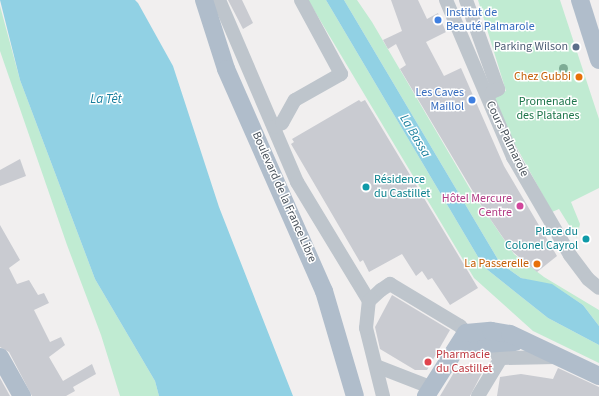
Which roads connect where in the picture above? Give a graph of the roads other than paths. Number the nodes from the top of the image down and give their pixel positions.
1 (204, 0) edge
2 (219, 0) edge
3 (301, 0) edge
4 (446, 0) edge
5 (466, 0) edge
6 (580, 0) edge
7 (592, 0) edge
8 (599, 21) edge
9 (599, 60) edge
10 (492, 92) dead end
11 (274, 127) junction
12 (599, 288) edge
13 (369, 301) junction
14 (466, 332) junction
15 (525, 342) junction
16 (486, 344) junction
17 (455, 351) junction
18 (559, 356) junction
19 (0, 357) edge
20 (501, 358) junction
21 (376, 366) junction
22 (599, 376) edge
23 (428, 392) edge
24 (22, 396) edge
25 (356, 396) edge
26 (383, 396) edge
27 (478, 396) edge

1 - 25 main road, Boulevard de la France Libre
2 - 11 street
3 - 11 street
4 - 12 street, Cours Palmarole
5 - 10 street
6 - 9 main road
7 - 8 main road
11 - 13 street
13 - 14 street
13 - 21 street
14 - 15 main road
14 - 17 main road
15 - 16 main road
15 - 18 main road
16 - 17 main road
16 - 20 street
17 - 23 main road
18 - 20 street
18 - 22 main road
19 - 24 main road
20 - 27 street
21 - 23 street
21 - 26 street

